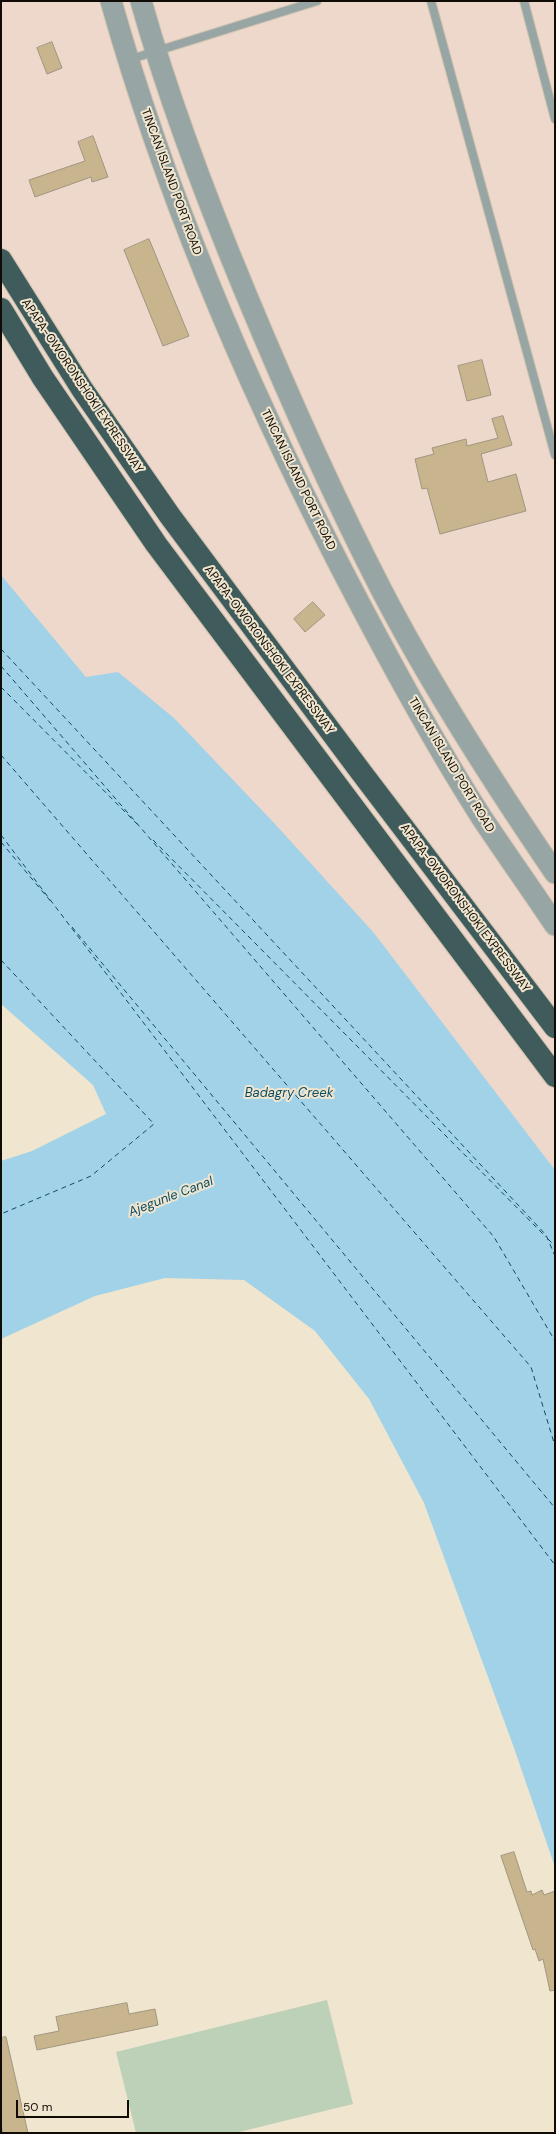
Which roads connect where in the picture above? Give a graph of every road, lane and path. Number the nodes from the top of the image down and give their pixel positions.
1 (111, 1) edge
2 (141, 1) edge
3 (317, 1) edge
4 (431, 1) edge
5 (524, 1) edge
6 (155, 52) junction
7 (127, 60) junction
8 (555, 119) edge
9 (1, 260) edge
10 (1, 309) edge
11 (8, 332) edge
12 (555, 455) edge
13 (555, 873) edge
14 (555, 925) edge
15 (555, 1027) edge
16 (555, 1076) edge

1 - 7 street, TINCAN ISLAND PORT ROAD
2 - 6 street
3 - 6 lane
4 - 12 lane
5 - 8 lane
6 - 7 lane
6 - 13 street
7 - 14 street, TINCAN ISLAND PORT ROAD
9 - 15 highway, APAPA-OWORONSHOKI EXPRESSWAY
10 - 11 highway, APAPA-OWORONSHOKI EXPRESSWAY
11 - 16 highway, APAPA-OWORONSHOKI EXPRESSWAY

